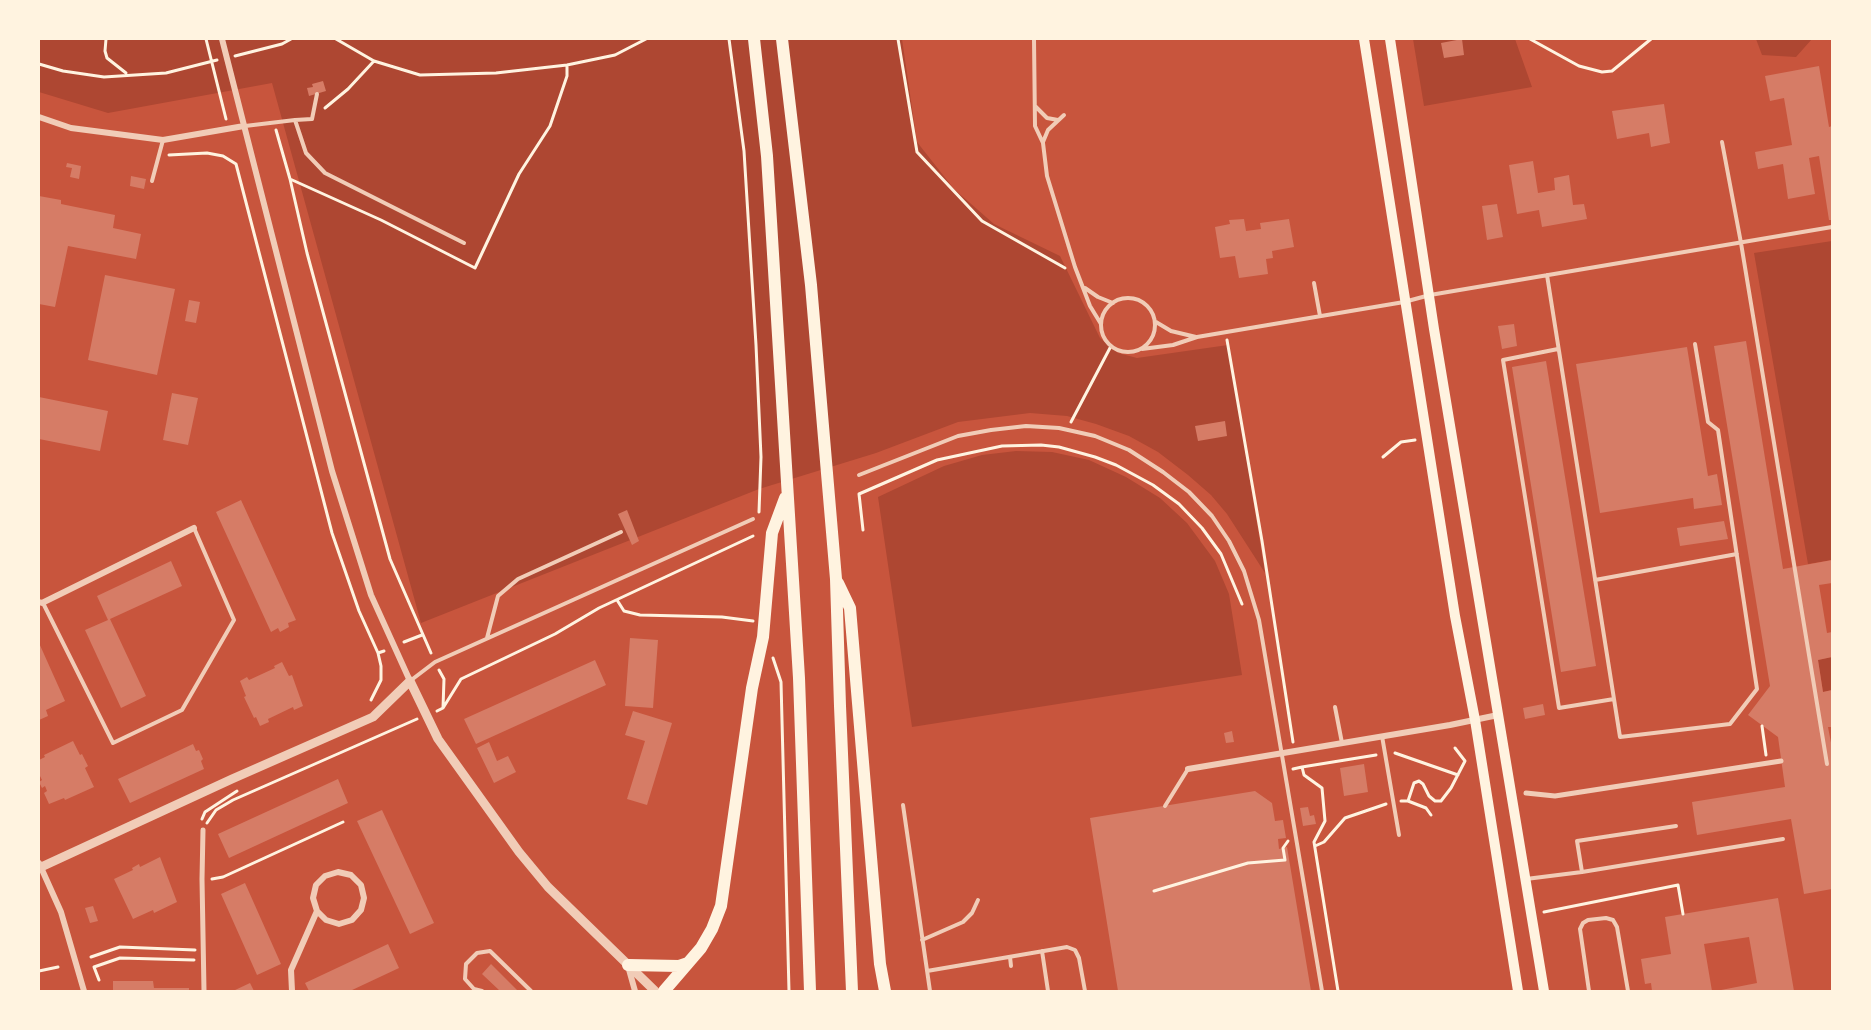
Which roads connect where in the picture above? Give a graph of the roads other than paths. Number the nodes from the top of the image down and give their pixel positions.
1 (222, 39) edge
2 (754, 39) edge
3 (782, 39) edge
4 (1034, 39) edge
5 (1364, 39) edge
6 (1390, 39) edge
7 (317, 94) dead end
8 (1035, 106) junction
9 (1064, 115) dead end
10 (39, 117) edge
11 (295, 120) junction
12 (1058, 120) junction
13 (244, 126) junction
14 (163, 140) junction
15 (1722, 142) dead end
16 (1043, 143) junction
17 (152, 181) dead end
18 (1832, 227) edge
19 (464, 243) dead end
20 (1741, 243) junction
21 (1546, 276) junction
22 (1314, 283) dead end
23 (1083, 287) junction
24 (1430, 295) junction
25 (1404, 302) junction
26 (1113, 303) junction
27 (1320, 316) junction
28 (1155, 322) junction
29 (1101, 324) junction
30 (1197, 337) junction
31 (1695, 344) dead end
32 (1142, 349) junction
33 (1558, 349) junction
34 (859, 475) dead end
35 (788, 491) junction
36 (753, 519) dead end
37 (194, 528) joint
38 (621, 532) dead end
39 (1737, 554) junction
40 (836, 579) junction
41 (1595, 580) junction
42 (41, 602) edge
43 (487, 639) junction
44 (410, 681) junction
45 (1614, 699) junction
46 (1335, 707) dead end
47 (1498, 715) junction
48 (1474, 720) junction
49 (1382, 736) junction
50 (1342, 743) junction
51 (1282, 752) junction
52 (1781, 761) dead end
53 (1827, 764) dead end
54 (1188, 769) joint
55 (1526, 793) dead end
56 (903, 805) dead end
57 (1165, 806) dead end
58 (1676, 826) dead end
59 (203, 830) road end
60 (1399, 835) dead end
61 (1783, 839) dead end
62 (40, 866) edge
63 (1582, 872) junction
64 (1525, 879) junction
65 (978, 900) dead end
66 (316, 911) junction
67 (922, 940) junction
68 (1042, 951) junction
69 (1010, 957) junction
70 (688, 963) junction
71 (628, 965) junction
72 (1011, 966) dead end
73 (927, 971) junction
74 (84, 991) edge
75 (204, 991) edge
76 (292, 991) edge
77 (482, 991) edge
78 (531, 991) edge
79 (635, 991) edge
80 (655, 991) edge
81 (664, 991) edge
82 (810, 991) edge
83 (852, 991) edge
84 (885, 991) edge
85 (930, 991) edge
86 (1048, 991) edge
87 (1085, 991) edge
88 (1322, 991) edge
89 (1518, 991) edge
90 (1544, 991) edge
91 (1589, 991) edge
92 (1628, 991) edge

1 - 13 street
2 - 35 main road
3 - 40 main road
4 - 8 lane
5 - 25 main road
6 - 24 main road
7 - 11 lane
8 - 12 lane
8 - 16 lane
9 - 12 lane
10 - 14 street
11 - 13 lane
11 - 19 lane
12 - 16 lane
13 - 14 street
13 - 44 street
14 - 17 lane
15 - 20 lane
16 - 23 lane
18 - 20 lane
20 - 21 lane
20 - 53 lane
21 - 24 lane
21 - 33 lane
22 - 27 lane
23 - 26 lane
23 - 29 lane
24 - 25 lane
24 - 47 main road
25 - 27 lane
25 - 48 main road
26 - 28 lane
26 - 29 lane
27 - 30 lane
28 - 30 lane
28 - 32 lane
29 - 32 lane
30 - 32 lane
31 - 39 lane
33 - 41 lane
33 - 45 lane
34 - 51 lane
35 - 70 main road
35 - 82 main road
36 - 43 lane
37 - 42 street
37 - 42 lane
38 - 43 lane
39 - 41 lane
39 - 45 lane
40 - 83 main road
40 - 84 main road
41 - 45 lane
43 - 44 lane
44 - 62 street
44 - 71 street
46 - 50 lane
47 - 48 street
47 - 64 main road
48 - 49 street
48 - 89 main road
49 - 50 street
49 - 60 lane
50 - 51 street
51 - 54 street
51 - 88 lane
52 - 55 street
54 - 57 lane
56 - 67 lane
58 - 63 lane
59 - 75 street
61 - 63 lane
62 - 74 street
63 - 64 lane
64 - 90 main road
65 - 67 lane
66 - 66 street
66 - 76 street
67 - 73 lane
68 - 69 lane
68 - 86 lane
68 - 87 lane
69 - 72 lane
69 - 73 lane
70 - 71 main road
70 - 81 main road
71 - 79 street
71 - 80 street
73 - 85 lane
77 - 78 lane
91 - 92 lane

